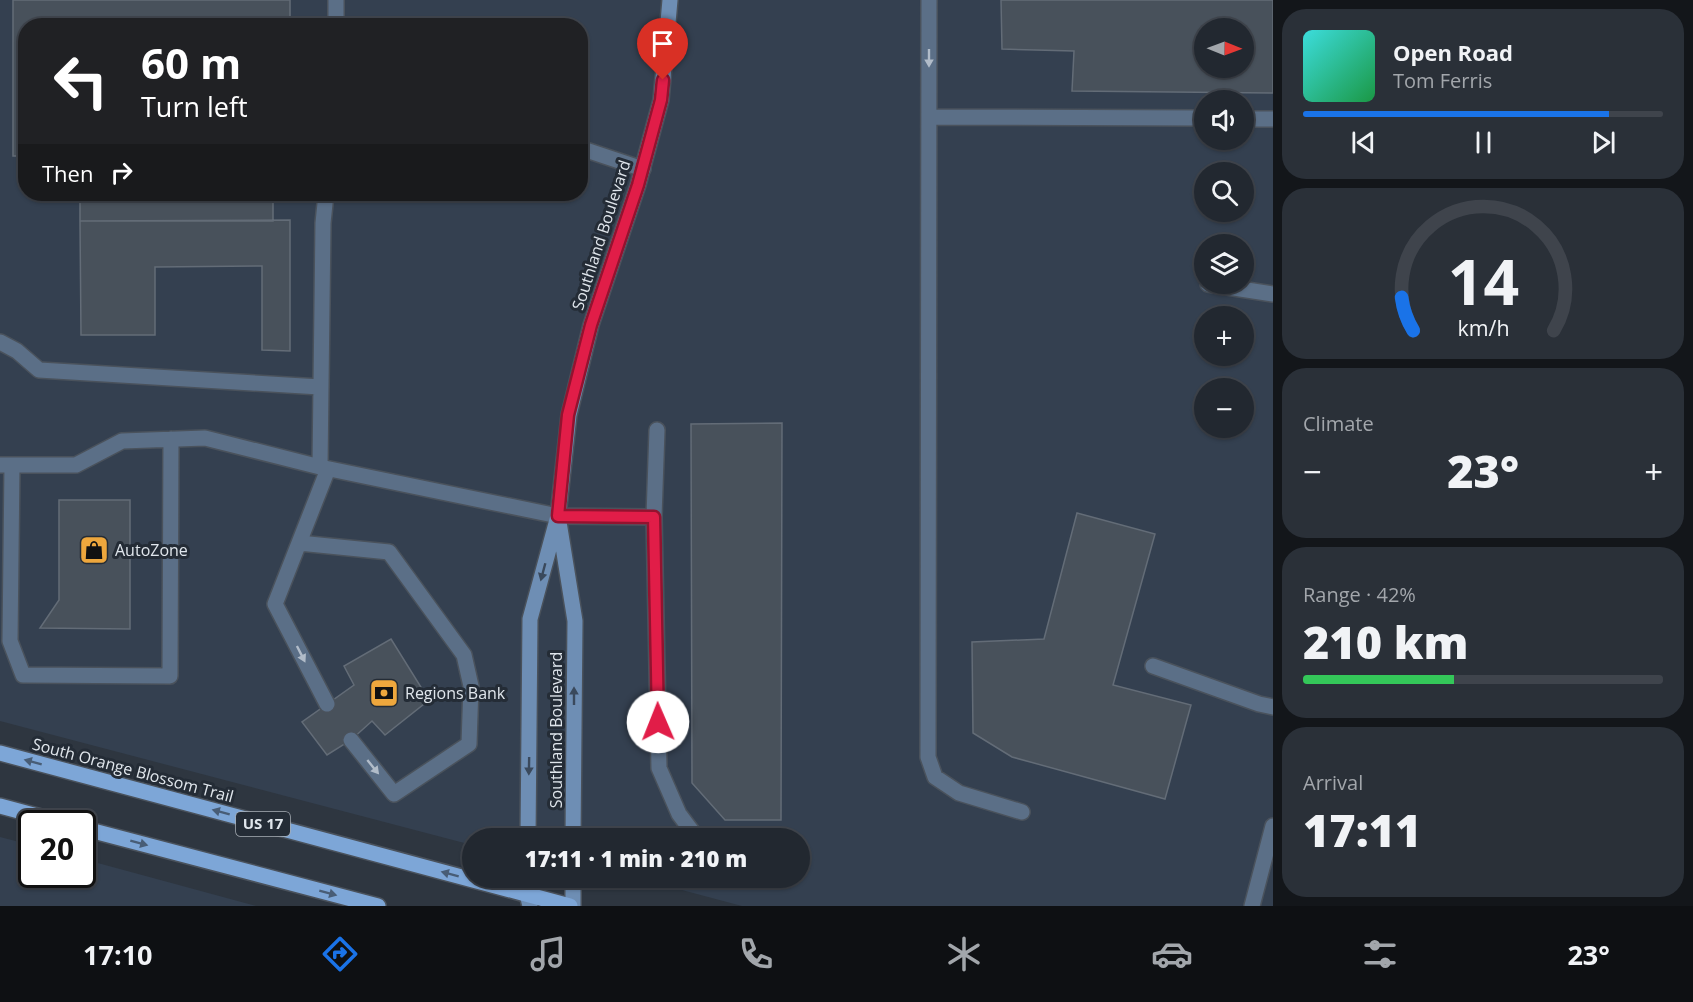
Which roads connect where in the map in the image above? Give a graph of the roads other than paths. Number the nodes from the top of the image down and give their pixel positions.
1 (336, 0) edge
2 (669, 0) edge
3 (929, 0) edge
4 (336, 18) edge
5 (929, 117) junction
6 (1194, 118) edge
7 (1254, 119) edge
8 (1273, 119) edge
9 (588, 151) edge
10 (643, 169) junction
11 (325, 201) edge
12 (1254, 291) edge
13 (1273, 294) edge
14 (0, 342) edge
15 (321, 387) junction
16 (657, 430) dead end
17 (171, 439) junction
18 (6, 465) edge
19 (324, 468) junction
20 (558, 516) junction
21 (654, 517) junction
22 (300, 543) junction
23 (1153, 666) dead end
24 (327, 704) dead end
25 (1273, 707) edge
26 (351, 740) dead end
27 (0, 753) edge
28 (0, 806) edge
29 (18, 811) edge
30 (1022, 812) dead end
31 (1273, 826) edge
32 (528, 828) edge
33 (573, 828) edge
34 (689, 828) edge
35 (96, 832) edge
36 (572, 888) edge
37 (528, 900) edge
38 (378, 906) edge
39 (571, 906) edge
40 (1252, 906) edge

1 - 4 street
2 - 10 street, Southland Boulevard
3 -> 5 street
5 - 6 street
5 - 30 street
7 - 8 street
9 - 10 street
10 - 20 street, Southland Boulevard
11 - 15 street
12 - 13 street
14 - 15 street
15 - 19 street
16 - 21 street
17 - 18 street
17 - 18 street
17 - 19 street
19 - 20 street
19 - 22 street
20 - 21 street
20 -> 32 street, Southland Boulevard
33 -> 20 street, Southland Boulevard
21 - 34 street
22 -> 24 street
26 -> 22 street
23 - 25 street
37 -> 27 main road, South Orange Blossom Trail / US 17
28 - 29 main road
31 - 40 street
35 -> 38 main road
36 - 39 street
37 - 39 main road, South Orange Blossom Trail / US 17

